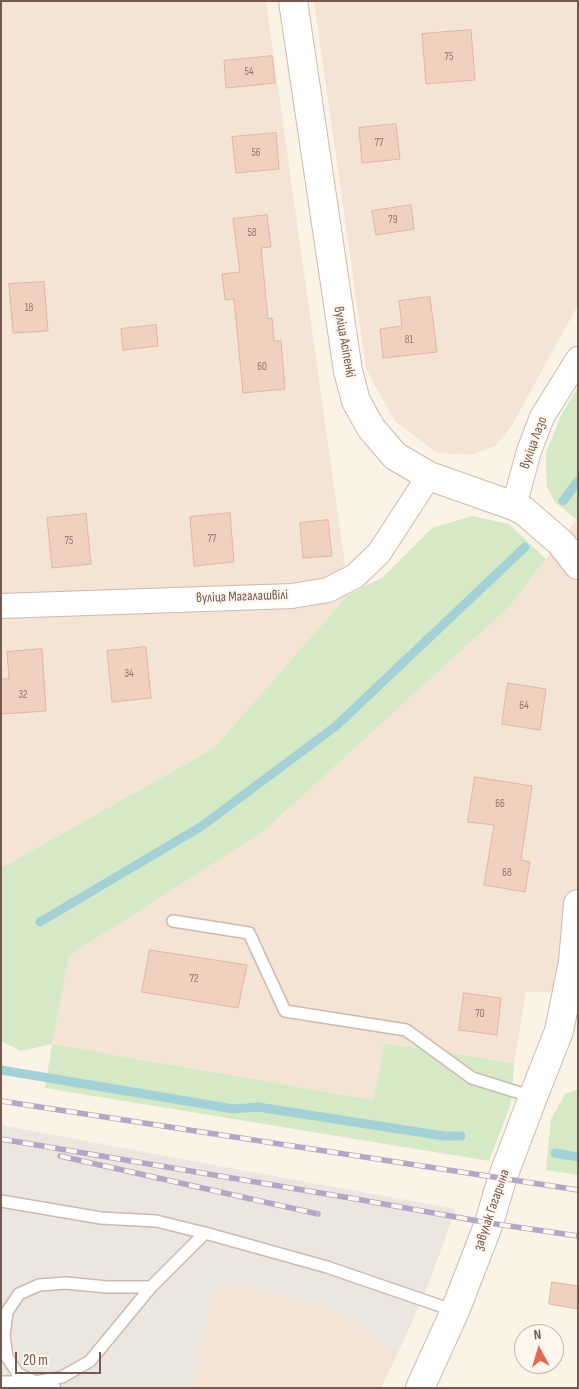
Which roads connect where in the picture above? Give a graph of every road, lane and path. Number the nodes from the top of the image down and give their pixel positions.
1 (292, 1) edge
2 (578, 358) edge
3 (429, 476) junction
4 (514, 506) junction
5 (578, 565) edge
6 (1, 606) edge
7 (578, 904) edge
8 (173, 921) dead end
9 (569, 1031) edge
10 (532, 1097) junction
11 (1, 1201) edge
12 (205, 1233) junction
13 (151, 1287) junction
14 (455, 1311) junction
15 (1, 1382) edge
16 (36, 1382) junction
17 (55, 1388) edge
18 (420, 1388) edge

1 - 3 street, вуліца Асіпенкі
2 - 4 street, вуліца Лазо
3 - 4 street, вуліца Асіпенкі
3 - 6 street, вуліца Магалашвілі
4 - 5 street, вуліца Асіпенкі
7 - 9 street
8 - 10 lane
9 - 10 street, завулак Гагарына
10 - 14 street, завулак Гагарына
11 - 12 lane
12 - 13 lane
12 - 14 lane
13 - 16 lane
13 - 16 lane
14 - 18 street, завулак Гагарына
15 - 16 lane
16 - 17 lane

